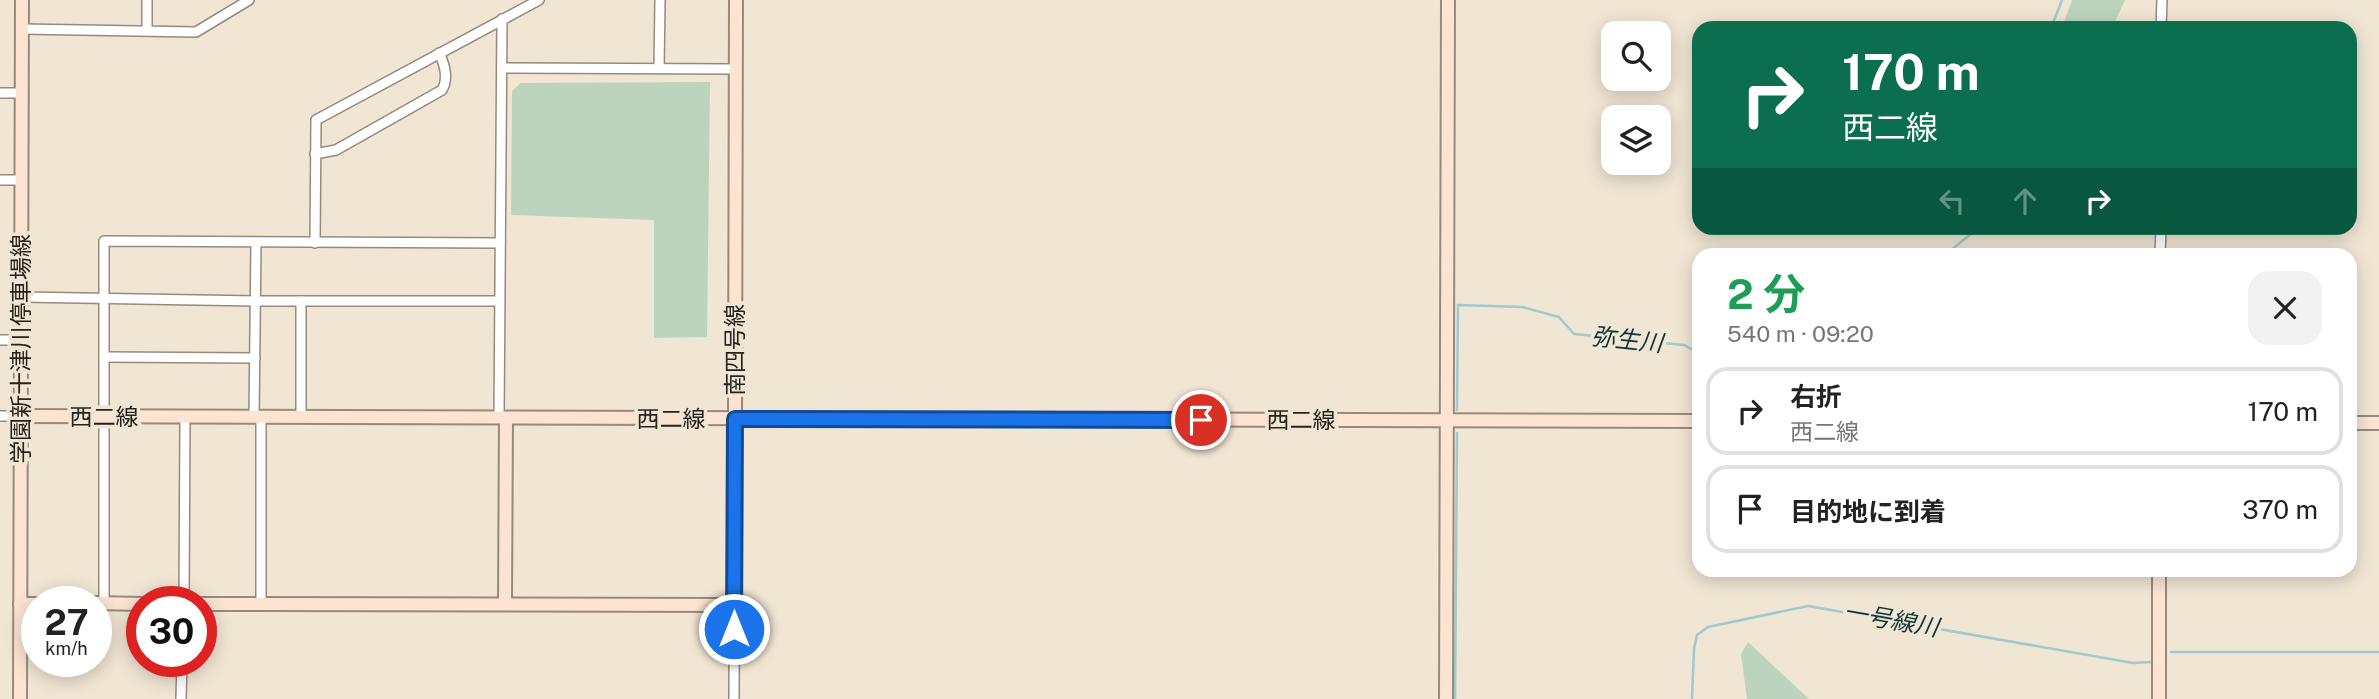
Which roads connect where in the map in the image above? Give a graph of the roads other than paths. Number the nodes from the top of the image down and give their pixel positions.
1 (22, 0) edge
2 (147, 0) edge
3 (249, 0) edge
4 (539, 0) edge
5 (660, 0) edge
6 (736, 0) edge
7 (1448, 0) edge
8 (2162, 0) edge
9 (502, 19) junction
10 (2161, 21) edge
11 (22, 29) junction
12 (148, 30) junction
13 (439, 53) junction
14 (502, 68) junction
15 (659, 68) junction
16 (736, 69) junction
17 (0, 93) edge
18 (22, 93) junction
19 (315, 154) junction
20 (0, 180) edge
21 (22, 180) junction
22 (256, 243) junction
23 (315, 243) junction
24 (500, 243) junction
25 (22, 297) junction
26 (104, 298) junction
27 (256, 301) junction
28 (302, 301) junction
29 (498, 301) junction
30 (0, 340) edge
31 (20, 340) junction
32 (104, 357) junction
33 (255, 358) junction
34 (0, 416) edge
35 (21, 416) junction
36 (103, 416) junction
37 (185, 417) junction
38 (258, 417) junction
39 (301, 417) junction
40 (502, 418) junction
41 (735, 419) junction
42 (1447, 420) junction
43 (1692, 421) edge
44 (2357, 423) edge
45 (2379, 423) edge
46 (2159, 577) edge
47 (100, 586) edge
48 (184, 586) edge
49 (261, 603) junction
50 (20, 604) joint
51 (217, 604) edge
52 (505, 604) junction
53 (734, 605) junction
54 (182, 677) edge
55 (20, 699) edge
56 (181, 699) edge
57 (734, 699) edge
58 (1446, 699) edge
59 (2159, 699) edge

1 - 11 street, 学園新十津川停車場線
2 - 12 street
3 - 12 street
4 - 9 street
5 - 15 street
6 - 16 street, 南四号線
7 - 42 street
8 - 10 street
9 - 13 street
9 - 14 street
11 - 12 street
11 - 18 street, 学園新十津川停車場線
13 - 19 street
13 - 19 street
14 - 15 street
14 - 24 street
15 - 16 street
16 - 41 street, 南四号線
17 - 18 street
18 - 21 street, 学園新十津川停車場線
19 - 23 street
20 - 21 street
21 - 25 street, 学園新十津川停車場線
22 - 23 street
22 - 26 street
22 - 27 street
23 - 24 street
24 - 29 street
25 - 26 street
25 - 31 street, 学園新十津川停車場線
26 - 27 street
26 - 32 street
27 - 28 street
27 - 33 street
28 - 29 street
28 - 39 street
29 - 40 street
30 - 31 street
31 - 35 street, 学園新十津川停車場線
32 - 33 street
32 - 36 street
33 - 38 street
34 - 35 street
35 - 36 street, 西二線
35 - 50 street, 学園新十津川停車場線
36 - 37 street, 西二線
36 - 47 street
37 - 38 street, 西二線
37 - 48 street
38 - 39 street, 西二線
38 - 49 street
39 - 40 street, 西二線
40 - 41 street, 西二線
40 - 52 street
41 - 42 street, 西二線
41 - 53 street, 南四号線
42 - 43 street, 西二線
42 - 58 street
44 - 45 street
46 - 59 street
49 - 51 street
49 - 52 street
50 - 55 street, 学園新十津川停車場線
52 - 53 street
53 - 57 street, 南四号線
54 - 56 street

